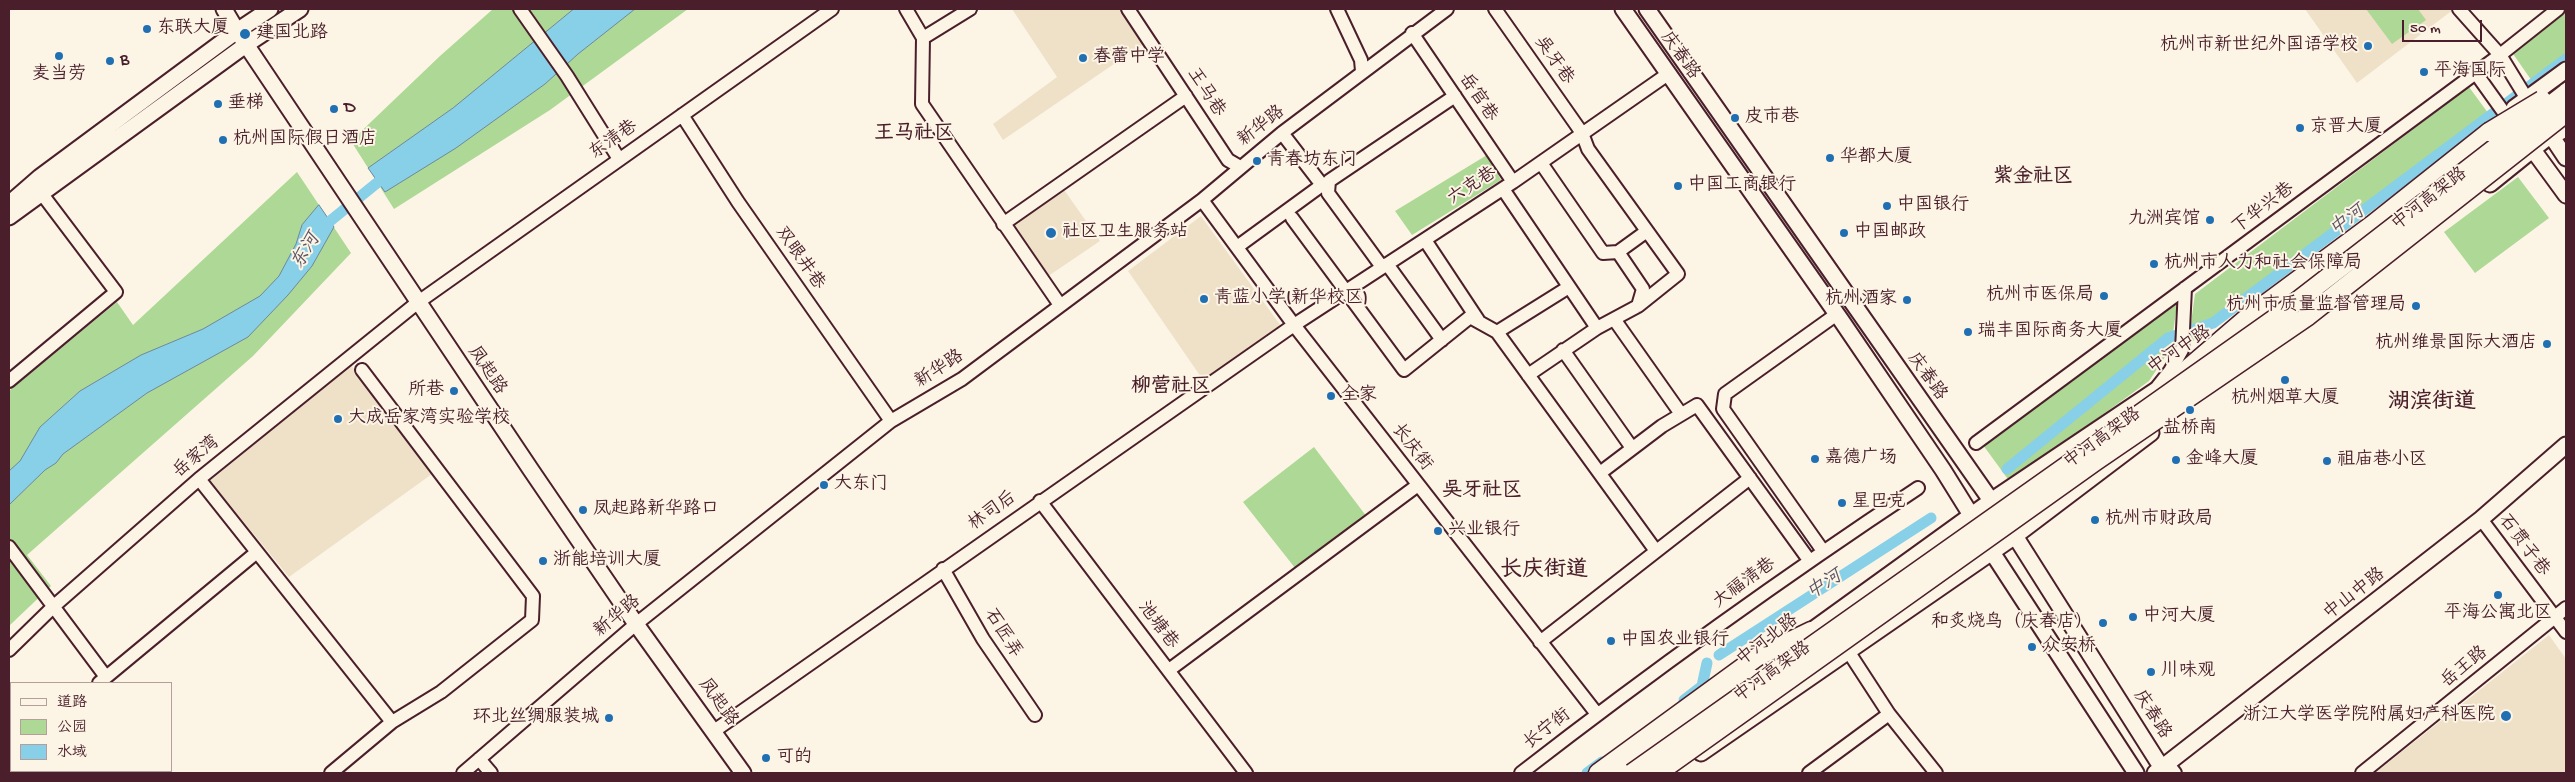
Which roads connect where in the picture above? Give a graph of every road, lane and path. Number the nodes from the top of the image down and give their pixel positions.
1 (224, 9) edge
2 (270, 9) edge
3 (300, 9) edge
4 (832, 9) edge
5 (906, 9) edge
6 (970, 9) edge
7 (1128, 9) edge
8 (1336, 9) edge
9 (1447, 9) edge
10 (1495, 9) edge
11 (1623, 9) edge
12 (1647, 9) edge
13 (2459, 9) edge
14 (2558, 9) edge
15 (521, 11) edge
16 (237, 31) junction
17 (1412, 33) junction
18 (924, 38) junction
19 (247, 44) junction
20 (2500, 55) junction
21 (2566, 70) edge
22 (1362, 71) junction
23 (2475, 72) junction
24 (1668, 74) junction
25 (2566, 85) edge
26 (2566, 93) edge
27 (1186, 96) junction
28 (1455, 96) junction
29 (2528, 99) junction
30 (2566, 113) edge
31 (2506, 114) junction
32 (682, 115) junction
33 (2566, 122) edge
34 (2566, 127) edge
35 (1282, 133) junction
36 (1582, 134) junction
37 (2551, 135) junction
38 (2533, 150) junction
39 (2566, 158) edge
40 (619, 159) junction
41 (1541, 162) junction
42 (1240, 167) junction
43 (1508, 186) junction
44 (42, 194) junction
45 (2566, 195) edge
46 (1202, 200) junction
47 (9, 204) edge
48 (9, 217) edge
49 (1292, 218) dead end
50 (1003, 224) junction
51 (1647, 231) junction
52 (1425, 240) junction
53 (1237, 247) junction
54 (1618, 252) junction
55 (1384, 266) junction
56 (1569, 287) junction
57 (2185, 288) junction
58 (1344, 292) junction
59 (417, 302) junction
60 (1060, 305) junction
61 (1638, 306) junction
62 (1837, 314) junction
63 (1614, 319) junction
64 (1478, 320) junction
65 (1294, 325) junction
66 (1597, 328) junction
67 (1497, 332) junction
68 (1442, 340) junction
69 (1564, 350) junction
70 (362, 370) dead end
71 (2185, 372) junction
72 (1528, 375) junction
73 (9, 381) edge
74 (2154, 391) junction
75 (1681, 414) junction
76 (890, 421) junction
77 (1976, 444) dead end
78 (2566, 445) edge
79 (1632, 448) junction
80 (1600, 472) junction
81 (1750, 478) junction
82 (199, 479) junction
83 (1418, 485) junction
84 (1918, 488) dead end
85 (1040, 501) junction
86 (1991, 501) junction
87 (1972, 515) junction
88 (2481, 519) junction
89 (2015, 536) junction
90 (9, 547) edge
91 (1823, 550) junction
92 (1656, 551) junction
93 (1990, 551) junction
94 (257, 552) junction
95 (1809, 560) junction
96 (943, 569) junction
97 (54, 606) junction
98 (2566, 608) edge
99 (2555, 617) junction
100 (636, 624) junction
101 (1810, 631) junction
102 (2566, 632) edge
103 (1540, 642) junction
104 (9, 650) edge
105 (1848, 652) junction
106 (1169, 670) junction
107 (103, 680) edge
108 (1597, 714) junction
109 (1889, 714) junction
110 (1035, 715) dead end
111 (392, 722) junction
112 (714, 731) junction
113 (479, 759) junction
114 (2160, 771) edge
115 (331, 773) edge
116 (463, 773) edge
117 (491, 773) edge
118 (743, 773) edge
119 (1246, 773) edge
120 (1521, 773) edge
121 (1598, 773) edge
122 (1615, 773) edge
123 (1632, 773) edge
124 (1658, 773) edge
125 (1671, 773) edge
126 (1809, 773) edge
127 (1936, 773) edge
128 (2136, 773) edge
129 (2175, 773) edge
130 (2362, 773) edge

1 - 16 main road, 凤起路
2 - 16 main road
3 - 19 main road
4 - 32 street, 东清巷
5 - 18 street
6 - 18 street
7 - 27 street, 王马巷
8 - 22 street
9 - 17 street, 新华路
10 - 36 street, 吴牙巷
11 - 24 main road, 庆春路
12 - 86 main road, 庆春路
13 - 20 street
14 - 20 street, 下华兴巷
15 - 40 street
16 - 19 main road, 凤起路
16 - 47 main road
17 - 22 street, 新华路
17 - 28 street, 岳官巷
18 - 50 street
19 - 44 main road
19 - 59 main road, 凤起路
20 - 23 street, 下华兴巷
20 - 29 street
21 - 29 main road, 中河中路
22 - 35 street, 新华路
23 - 31 street
23 - 57 street, 下华兴巷
24 - 36 street, 六克巷
24 - 62 main road, 庆春路
25 - 71 highway, bridge
26 - 123 highway, 中河高架路, bridge
27 - 42 street, 王马巷
27 - 50 street
28 - 43 street, 岳官巷
28 - 55 street
29 - 31 main road, 中河中路
29 - 37 main road
30 - 124 highway, 中河高架路, bridge
31 - 38 main road
31 - 71 main road, 中河中路
32 - 40 street, 东清巷
32 - 76 street, 双眼井巷
33 - 37 main road
34 - 37 highway
35 - 42 street, 新华路
35 - 53 street
36 - 41 street, 六克巷
36 - 51 street, 吴牙巷
37 - 38 main road
37 - 39 main road
38 - 45 main road
38 - 89 main road
40 - 59 street, 东清巷
41 - 43 street, 六克巷
41 - 54 street
42 - 46 street, 新华路
43 - 52 street, 六克巷
43 - 56 street, 岳官巷
44 - 48 main road
44 - 73 street
46 - 53 street, 长庆街
46 - 60 street, 新华路
49 - 58 street
50 - 60 street
51 - 54 street
51 - 61 street, 吴牙巷
52 - 55 street, 六克巷
52 - 64 street
53 - 65 street, 长庆街
54 - 61 street
55 - 58 street, 六克巷
55 - 68 street
56 - 66 street, 岳官巷
56 - 67 street
57 - 74 street
57 - 77 street, 下华兴巷
58 - 65 street, 六克巷
58 - 68 street
59 - 82 street, 岳家湾
59 - 100 main road, 凤起路
60 - 76 street, 新华路
61 - 63 street
62 - 87 main road, 庆春路
62 - 91 street
63 - 66 street
63 - 75 street
64 - 67 street
64 - 68 street
65 - 83 street, 长庆街
65 - 85 street, 林司后
66 - 69 street
67 - 72 street
69 - 72 street
69 - 79 street
70 - 111 street
71 - 74 main road, 中河中路
72 - 80 street
74 - 86 main road, 中河中路
75 - 79 street
75 - 81 street
76 - 100 street, 新华路
78 - 88 main road, 中山中路
79 - 80 street
80 - 92 street
81 - 92 street
81 - 95 street
82 - 94 street
82 - 97 street, 岳家湾
83 - 103 street, 长庆街
83 - 106 street
84 - 91 street, 大福清巷
85 - 96 street, 林司后
85 - 106 street, 池塘巷
86 - 87 main road, 中河北路
86 - 89 main road, 庆春路
87 - 93 main road, 庆春路
87 - 101 main road, 中河北路
88 - 99 street, 石贯子巷
88 - 114 main road, 中山中路
89 - 93 main road
89 - 114 main road, 庆春路
90 - 97 street
91 - 95 street, 大福清巷
92 - 103 street
93 - 105 main road
93 - 128 main road, 庆春路
94 - 107 street
94 - 111 street
95 - 108 street, 大福清巷
96 - 110 street, 石匠弄
96 - 112 street, 林司后
97 - 104 street, 岳家湾
97 - 107 street
98 - 99 street, 岳王路
99 - 102 street, 石贯子巷
99 - 130 street, 岳王路
100 - 112 main road, 凤起路
100 - 113 street, 新华路
101 - 121 highway
101 - 122 main road, 中河北路
103 - 108 street, 长庆街
105 - 109 street
105 - 125 main road
106 - 119 street, 池塘巷
108 - 120 street, 长宁街
109 - 126 street
109 - 127 street
111 - 115 street
112 - 118 main road, 凤起路
113 - 116 street, 新华路
113 - 117 street
114 - 129 street

